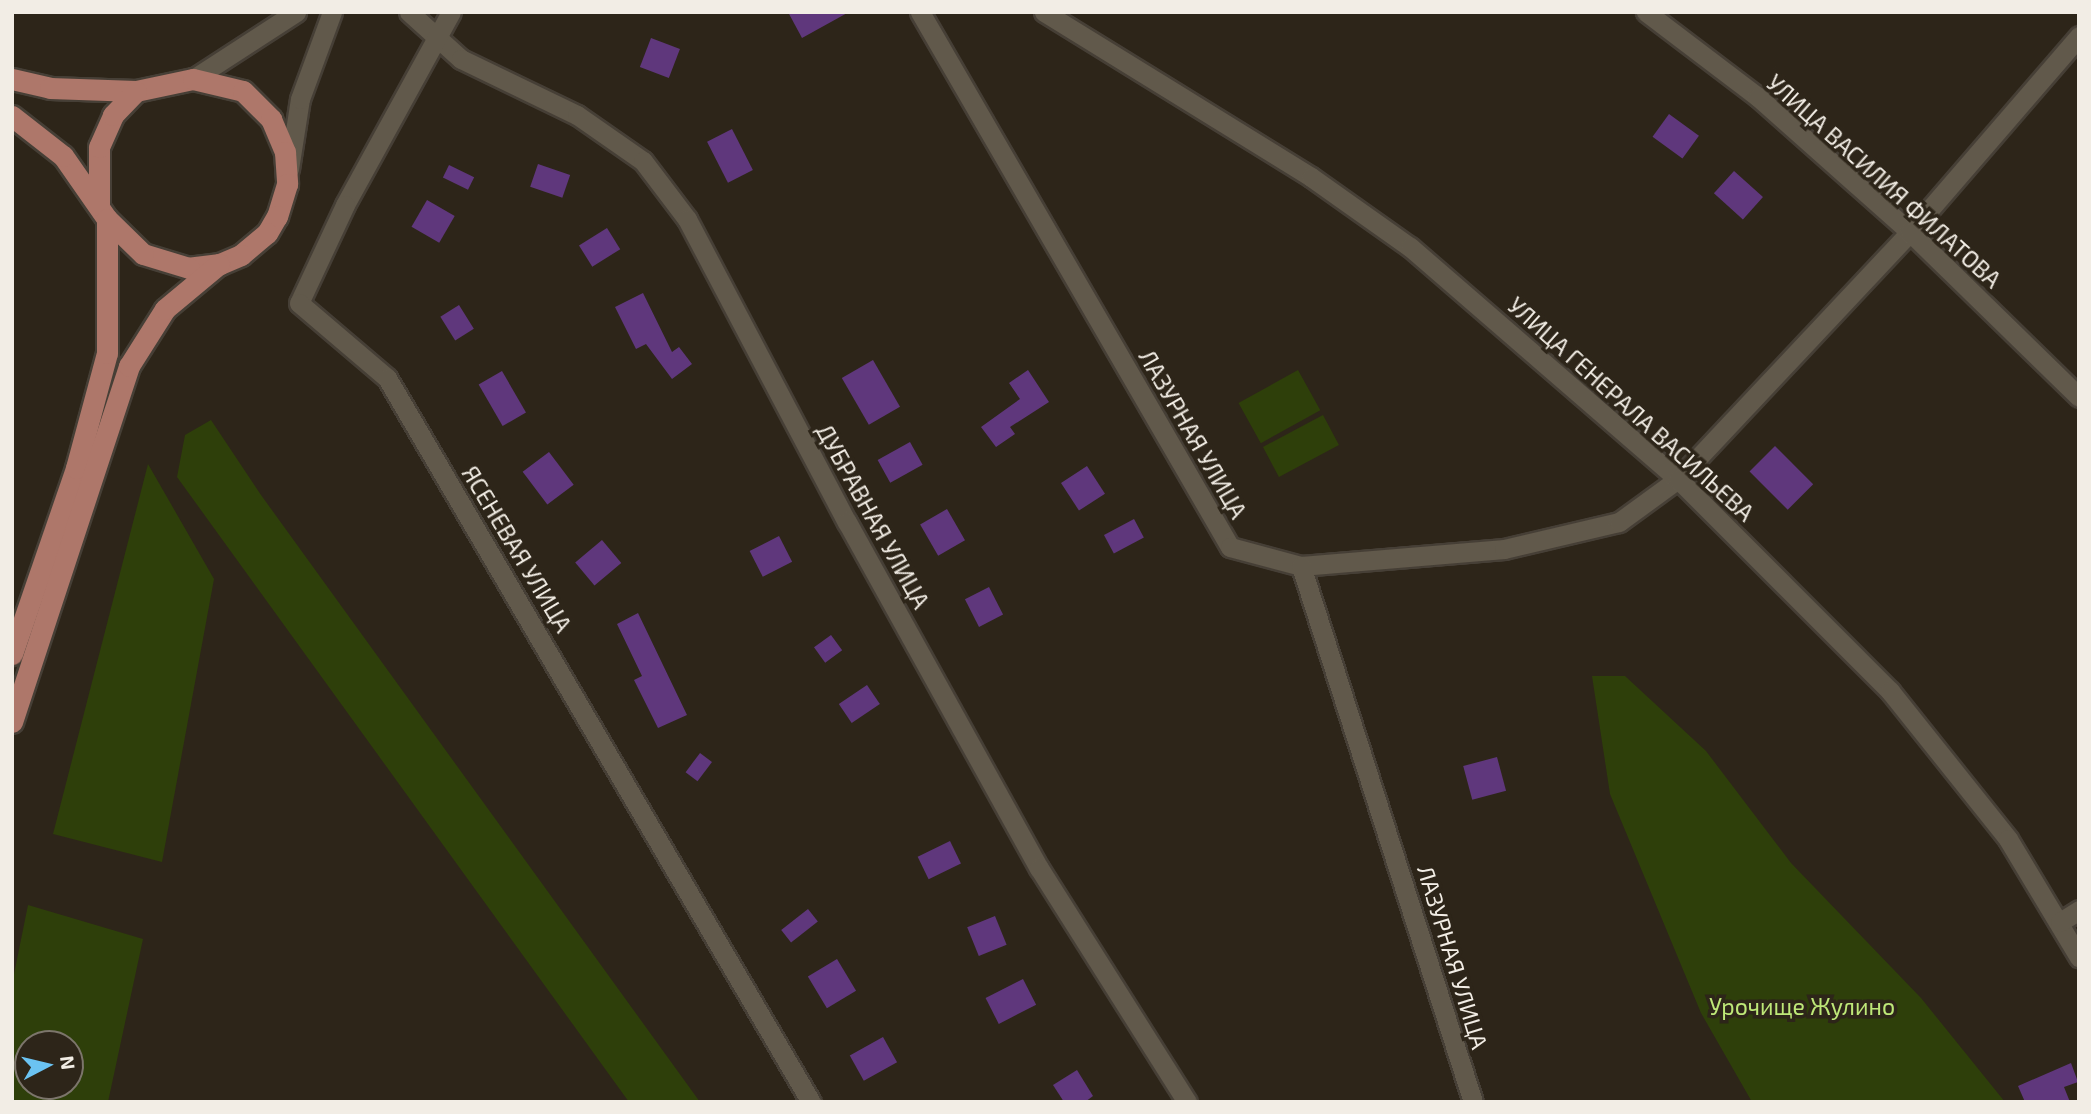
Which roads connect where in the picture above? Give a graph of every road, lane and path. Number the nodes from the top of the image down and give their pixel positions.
1 (296, 12) edge
2 (332, 12) edge
3 (409, 12) edge
4 (451, 12) edge
5 (920, 12) edge
6 (1044, 12) edge
7 (1646, 12) edge
8 (2079, 36) edge
9 (435, 39) junction
10 (12, 79) edge
11 (193, 79) junction
12 (136, 91) junction
13 (12, 116) edge
14 (287, 184) junction
15 (103, 214) junction
16 (1910, 232) junction
17 (220, 264) junction
18 (2079, 397) edge
19 (1678, 479) junction
20 (1301, 566) junction
21 (12, 654) edge
22 (12, 722) edge
23 (2079, 910) edge
24 (2060, 922) junction
25 (2079, 957) edge
26 (811, 1102) edge
27 (1187, 1102) edge
28 (1473, 1102) edge

1 - 11 street
2 - 14 street
3 - 9 street, ДУБРАВНАЯ УЛИЦА
4 - 9 street
5 - 20 street, ЛАЗУРНАЯ УЛИЦА
6 - 19 street, УЛИЦА ГЕНЕРАЛА ВАСИЛЬЕВА
7 - 16 street, УЛИЦА ВАСИЛИЯ ФИЛАТОВА
8 - 16 street
9 - 26 street, ЯСЕНЕВАЯ УЛИЦА
9 - 27 street, ДУБРАВНАЯ УЛИЦА
10 - 12 main road
11 - 12 main road
11 - 14 main road
12 - 15 main road
13 - 15 main road
14 - 17 main road
15 - 17 main road
15 - 21 main road
16 - 18 street, УЛИЦА ВАСИЛИЯ ФИЛАТОВА
16 - 19 street
17 - 22 main road
19 - 20 street
19 - 24 street, УЛИЦА ГЕНЕРАЛА ВАСИЛЬЕВА
20 - 28 street, ЛАЗУРНАЯ УЛИЦА
23 - 24 street
24 - 25 street, УЛИЦА ГЕНЕРАЛА ВАСИЛЬЕВА

